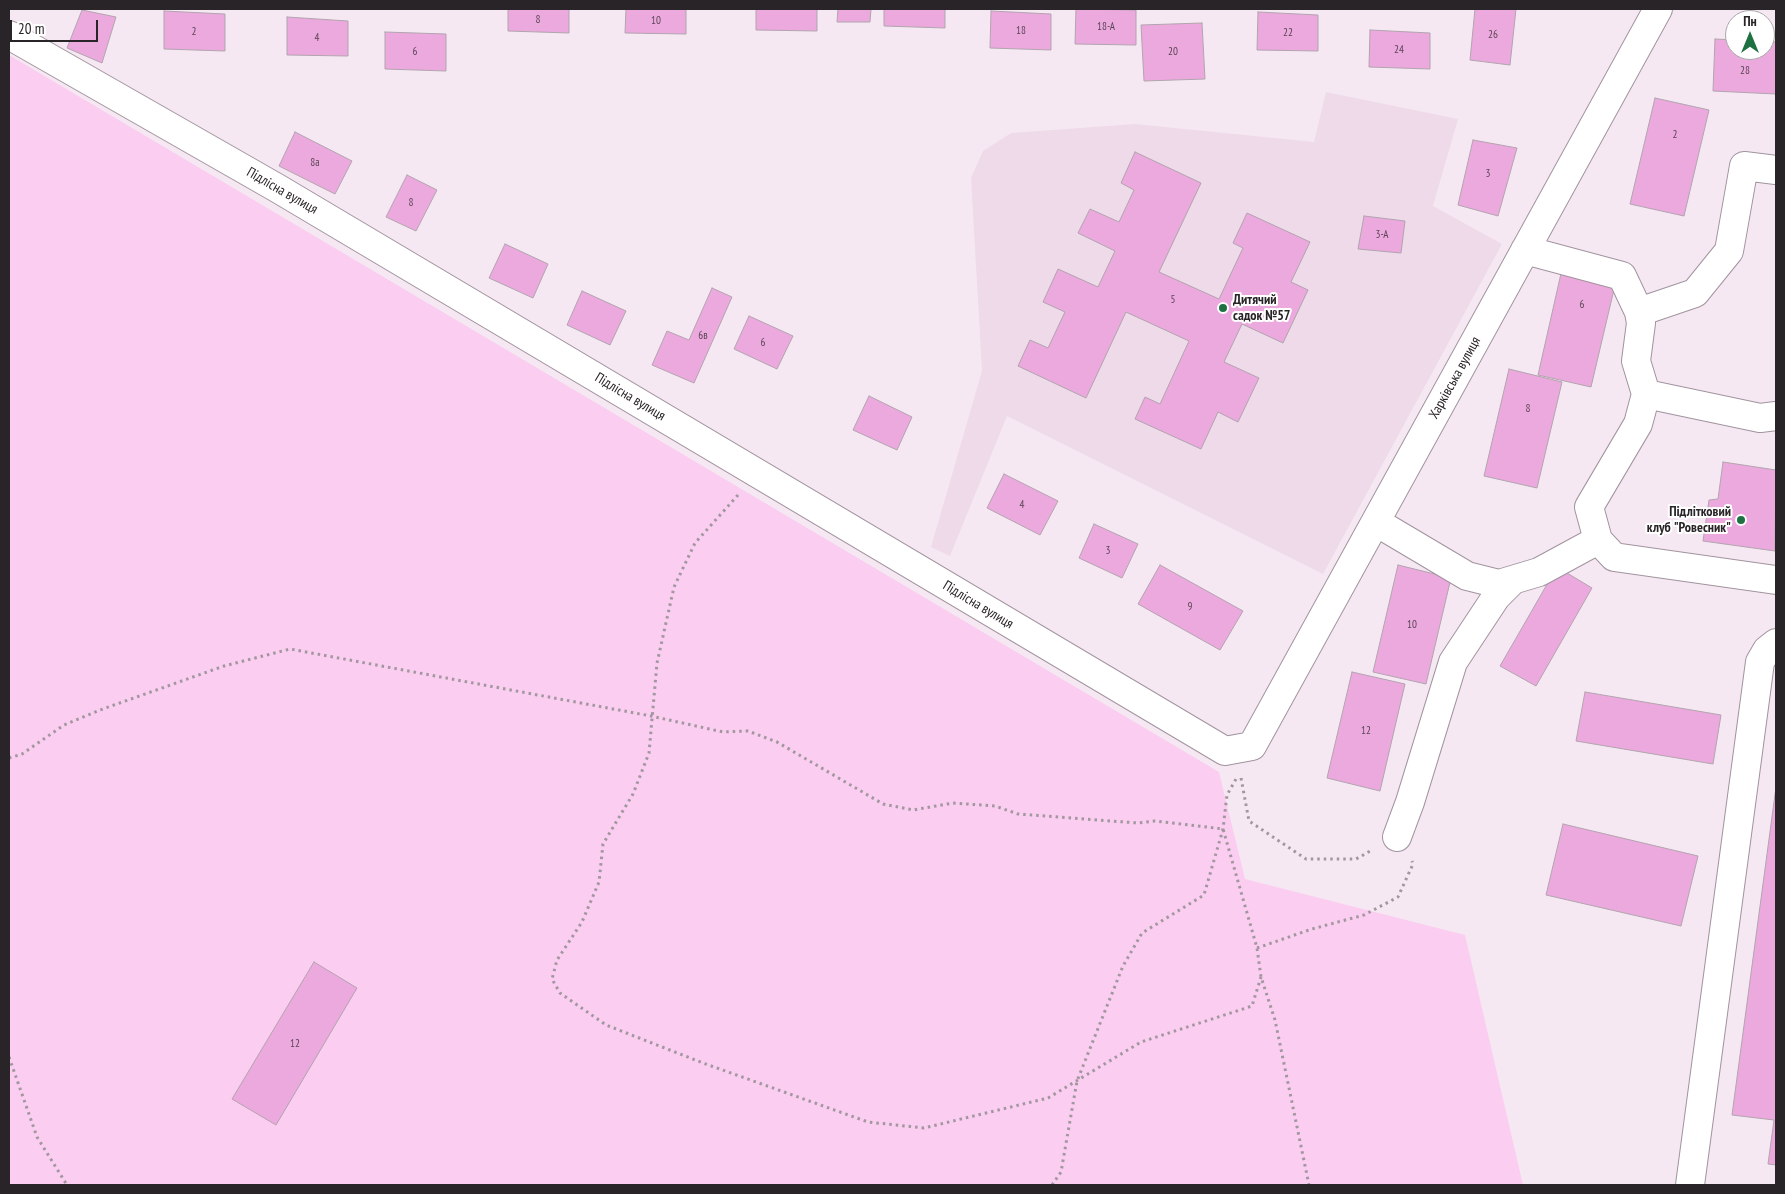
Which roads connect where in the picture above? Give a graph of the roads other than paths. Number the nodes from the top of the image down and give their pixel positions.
1 (1658, 9) edge
2 (9, 35) edge
3 (1776, 170) edge
4 (1525, 250) junction
5 (1639, 312) junction
6 (1646, 394) junction
7 (1776, 416) edge
8 (1376, 522) junction
9 (1598, 540) junction
10 (1514, 580) junction
11 (1776, 580) edge
12 (1776, 643) edge
13 (1252, 746) joint
14 (1397, 837) road end
15 (1690, 1185) edge

1 - 4 street, Харківська вулиця
2 - 13 street, Підлісна вулиця
3 - 5 street
4 - 5 street
4 - 8 street, Харківська вулиця
5 - 6 street
6 - 7 street
6 - 9 street
8 - 10 street
8 - 13 street, Харківська вулиця
9 - 10 street
9 - 11 street
10 - 14 street
12 - 15 street

